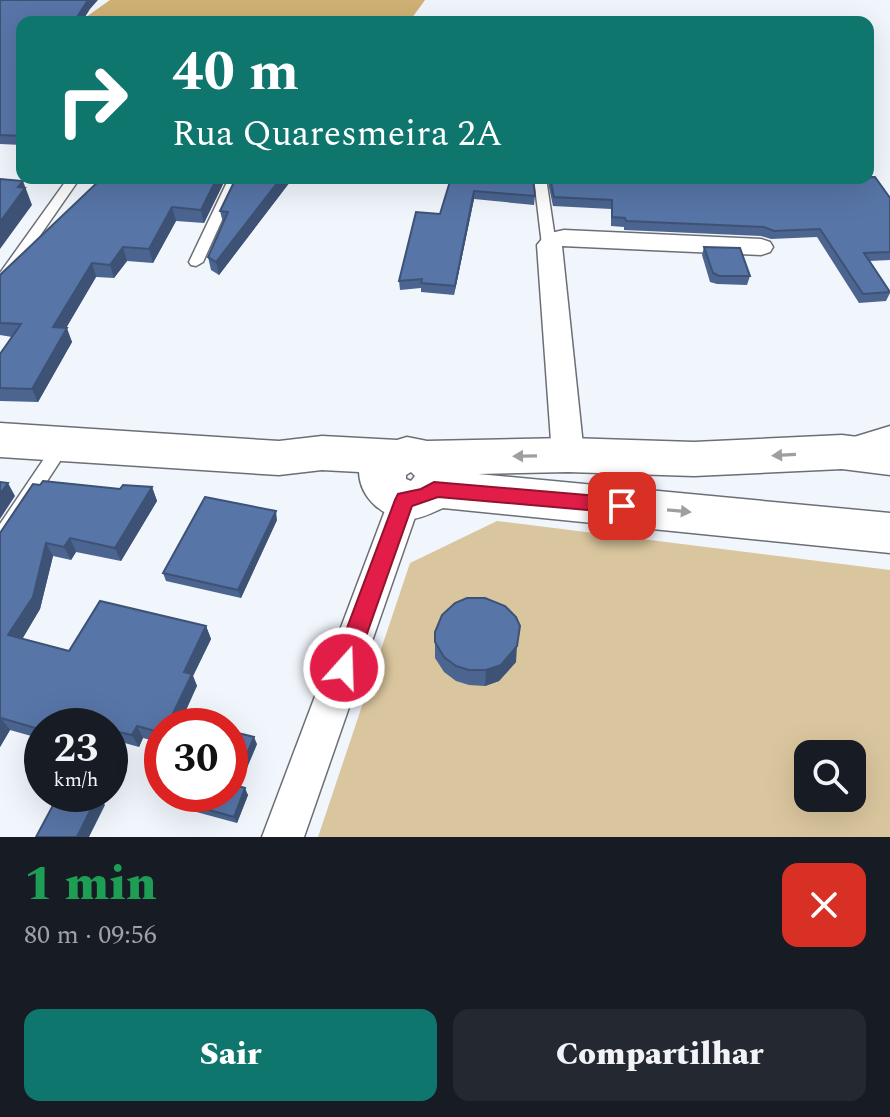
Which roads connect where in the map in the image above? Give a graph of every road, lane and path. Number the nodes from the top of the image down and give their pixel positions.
1 (70, 184) edge
2 (232, 184) edge
3 (541, 184) edge
4 (549, 245) junction
5 (761, 247) dead end
6 (196, 262) dead end
7 (0, 283) edge
8 (890, 437) edge
9 (0, 440) edge
10 (62, 443) junction
11 (842, 452) junction
12 (568, 455) junction
13 (890, 458) edge
14 (409, 478) junction
15 (890, 533) edge
16 (0, 539) edge
17 (283, 837) edge

1 - 7 lane
2 - 6 lane
3 - 4 lane
4 - 5 street
4 - 12 street
8 - 11 street
9 - 10 main road
10 - 14 main road
10 - 16 lane
11 -> 12 main road
11 - 13 main road
12 -> 14 main road
14 -> 15 main road
14 - 17 street

